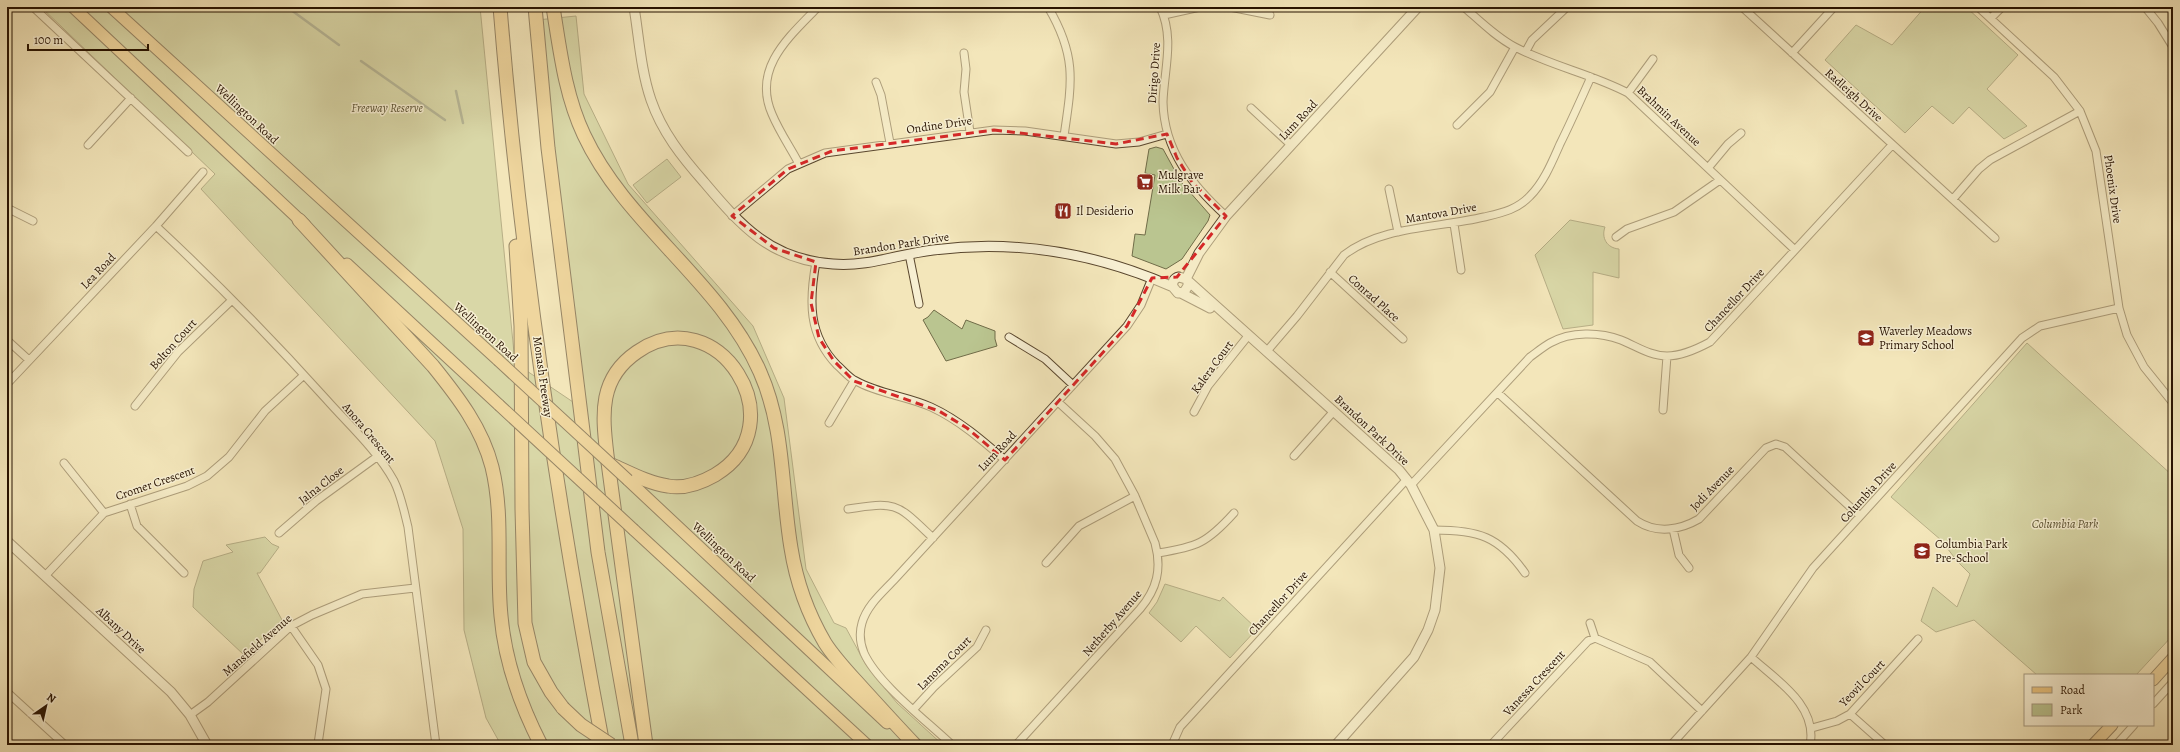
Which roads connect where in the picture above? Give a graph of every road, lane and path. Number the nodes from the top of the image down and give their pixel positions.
1 (33, 7) edge
2 (73, 7) edge
3 (111, 7) edge
4 (500, 7) edge
5 (535, 7) edge
6 (554, 7) edge
7 (634, 7) edge
8 (818, 7) edge
9 (1048, 7) edge
10 (1160, 7) edge
11 (1200, 7) edge
12 (1230, 7) edge
13 (1464, 7) edge
14 (1567, 7) edge
15 (1742, 7) edge
16 (1834, 7) edge
17 (1978, 7) edge
18 (2002, 7) edge
19 (2145, 7) edge
20 (1415, 8) edge
21 (1164, 15) junction
22 (1270, 15) dead end
23 (1991, 18) junction
24 (1515, 47) junction
25 (2173, 47) edge
26 (1526, 51) junction
27 (964, 53) dead end
28 (1792, 53) junction
29 (1653, 59) dead end
30 (1591, 77) junction
31 (876, 82) dead end
32 (1628, 93) junction
33 (131, 98) junction
34 (507, 102) junction
35 (1251, 108) dead end
36 (2080, 111) junction
37 (1456, 126) dead end
38 (970, 132) junction
39 (1741, 133) dead end
40 (1168, 134) junction
41 (1064, 136) junction
42 (890, 143) junction
43 (88, 145) dead end
44 (1892, 145) junction
45 (1291, 146) junction
46 (188, 152) dead end
47 (798, 162) junction
48 (1708, 168) junction
49 (203, 172) dead end
50 (1720, 180) junction
51 (1389, 189) dead end
52 (1953, 199) junction
53 (7, 208) edge
54 (732, 216) junction
55 (1226, 216) junction
56 (299, 220) junction
57 (33, 221) dead end
58 (1454, 224) junction
59 (156, 226) junction
60 (1398, 232) junction
61 (1616, 238) dead end
62 (1995, 238) dead end
63 (1795, 250) junction
64 (909, 254) junction
65 (816, 262) junction
66 (1461, 270) dead end
67 (1330, 272) junction
68 (1152, 278) junction
69 (1180, 281) junction
70 (1181, 293) junction
71 (232, 300) junction
72 (919, 304) dead end
73 (2119, 308) junction
74 (1234, 323) junction
75 (1248, 336) junction
76 (1009, 337) dead end
77 (1403, 339) dead end
78 (7, 340) edge
79 (1267, 351) junction
80 (1667, 356) junction
81 (29, 360) junction
82 (304, 375) junction
83 (854, 381) junction
84 (7, 384) edge
85 (1074, 385) junction
86 (1498, 393) junction
87 (1058, 402) junction
88 (2173, 403) edge
89 (135, 406) dead end
90 (1663, 410) dead end
91 (1334, 411) junction
92 (1194, 412) dead end
93 (829, 423) dead end
94 (378, 456) junction
95 (1294, 456) dead end
96 (1005, 460) junction
97 (64, 463) dead end
98 (610, 464) joint
99 (627, 476) junction
100 (1409, 482) junction
101 (1135, 496) junction
102 (130, 504) junction
103 (848, 509) dead end
104 (104, 513) junction
105 (1234, 513) dead end
106 (1860, 516) junction
107 (1673, 529) junction
108 (1434, 530) junction
109 (279, 533) dead end
110 (933, 538) junction
111 (7, 541) edge
112 (1158, 553) junction
113 (1046, 563) dead end
114 (1689, 568) dead end
115 (184, 573) dead end
116 (1525, 573) dead end
117 (45, 576) junction
118 (415, 588) junction
119 (1590, 623) dead end
120 (291, 626) junction
121 (986, 630) dead end
122 (1595, 638) junction
123 (1918, 639) dead end
124 (1751, 657) junction
125 (2173, 658) edge
126 (2154, 679) edge
127 (2173, 682) edge
128 (7, 692) edge
129 (2154, 703) edge
130 (914, 709) junction
131 (1702, 711) junction
132 (1850, 714) junction
133 (190, 715) junction
134 (2111, 726) edge
135 (2133, 726) edge
136 (1812, 728) junction
137 (318, 744) dead end
138 (65, 745) edge
139 (207, 745) edge
140 (436, 745) edge
141 (541, 745) edge
142 (603, 745) edge
143 (611, 745) edge
144 (632, 745) edge
145 (646, 745) edge
146 (867, 745) edge
147 (910, 745) edge
148 (915, 745) edge
149 (952, 745) edge
150 (1016, 745) edge
151 (1172, 745) edge
152 (1336, 745) edge
153 (1491, 745) edge
154 (1671, 745) edge
155 (1810, 745) edge
156 (1885, 745) edge
157 (2093, 745) edge
158 (2116, 745) edge

1 - 33 street
2 - 56 main road
3 - 98 main road, Wellington Road, bridge
4 - 34 highway, Monash Freeway
5 - 144 highway
6 - 148 highway
7 - 54 street, Brandon Park Drive
8 - 47 street
9 - 41 street
10 - 21 street, Dirigo Drive
11 - 21 street
12 - 22 street
13 - 24 street, Brahmin Avenue
14 - 26 street
15 - 28 street, Radleigh Drive
16 - 28 street
17 - 23 street, Phoenix Drive
18 - 23 street
19 - 25 street
20 - 45 street, Lum Road
21 - 40 street, Dirigo Drive
23 - 36 street, Phoenix Drive
24 - 26 street, Brahmin Avenue
24 - 37 street
26 - 30 street, Brahmin Avenue
27 - 38 street
28 - 44 street, Radleigh Drive
29 - 32 street
30 - 32 street, Brahmin Avenue
30 - 58 street, Mantova Drive
31 - 42 street
32 - 48 street, Brahmin Avenue
33 - 43 street
33 - 46 street
34 - 142 highway, Monash Freeway
34 - 143 highway, bridge
35 - 45 street
36 - 52 street
36 - 73 street, Phoenix Drive
38 - 41 street, Ondine Drive
38 - 42 street, Ondine Drive
39 - 48 street
40 - 41 street, Ondine Drive
40 - 55 street, Dirigo Drive
42 - 47 street, Ondine Drive
44 - 52 street, Radleigh Drive
44 - 63 street, Chancellor Drive
45 - 55 street, Lum Road
47 - 54 street, Ondine Drive
48 - 50 street, Brahmin Avenue
49 - 59 street, Lea Road
50 - 61 street
50 - 63 street, Brahmin Avenue
51 - 60 street
52 - 62 street, Radleigh Drive
53 - 57 street
54 - 65 street, Brandon Park Drive
55 - 69 street, Lum Road
56 - 141 highway
56 - 146 main road, bridge
58 - 60 street, Mantova Drive
58 - 66 street
59 - 71 street, Anora Crescent
59 - 81 street, Lea Road
60 - 67 street, Mantova Drive
63 - 80 street, Chancellor Drive
64 - 65 street, Brandon Park Drive
64 - 68 street, Brandon Park Drive
64 - 72 street
65 - 83 street
67 - 77 street, Conrad Place
67 - 79 street, Mantova Drive
68 - 69 street, Brandon Park Drive
68 - 85 street, Lum Road
69 - 70 street, Brandon Park Drive
69 - 70 street
69 - 74 street, Brandon Park Drive
70 - 74 street, Brandon Park Drive
71 - 82 street, Anora Crescent
71 - 89 street, Bolton Court
73 - 88 street, Phoenix Drive
73 - 106 street, Columbia Drive
74 - 75 street, Brandon Park Drive
75 - 79 street, Brandon Park Drive
75 - 92 street, Kalera Court
76 - 85 street
78 - 81 street
79 - 91 street, Brandon Park Drive
80 - 86 street, Chancellor Drive
80 - 90 street
81 - 84 street, Lea Road
82 - 94 street, Anora Crescent
82 - 102 street, Cromer Crescent
83 - 93 street
83 - 96 street
85 - 87 street, Lum Road
86 - 100 street, Chancellor Drive
86 - 107 street, Jodi Avenue
87 - 96 street, Lum Road
87 - 101 street, Netherby Avenue
91 - 95 street
91 - 100 street, Brandon Park Drive
94 - 109 street, Jalna Close
94 - 118 street, Anora Crescent
96 - 110 street, Lum Road
97 - 104 street
98 - 99 highway, bridge
99 - 145 highway
99 - 147 main road, Wellington Road
100 - 108 street, Brandon Park Drive
100 - 151 street, Chancellor Drive
101 - 112 street, Netherby Avenue
101 - 113 street
102 - 104 street, Cromer Crescent
102 - 115 street
103 - 110 street
104 - 117 street, Cromer Crescent
105 - 112 street
106 - 107 street, Jodi Avenue
106 - 124 street, Columbia Drive
107 - 114 street
108 - 116 street
108 - 152 street, Brandon Park Drive
110 - 130 street, Lum Road
111 - 117 street, Albany Drive
112 - 150 street, Netherby Avenue
117 - 133 street, Albany Drive
118 - 120 street, Mansfield Avenue
118 - 140 street, Anora Crescent
119 - 122 street
120 - 133 street, Mansfield Avenue
120 - 137 street
121 - 130 street, Lanoma Court
122 - 131 street
122 - 153 street, Vanessa Crescent
123 - 132 street, Yeovil Court
124 - 131 street, Columbia Drive
124 - 136 street
125 - 126 main road
127 - 129 street
128 - 138 street
130 - 149 street
131 - 154 street, Columbia Drive
132 - 136 street, Yeovil Court
132 - 156 street
133 - 139 street, Albany Drive
134 - 157 main road
135 - 158 street
136 - 155 street

